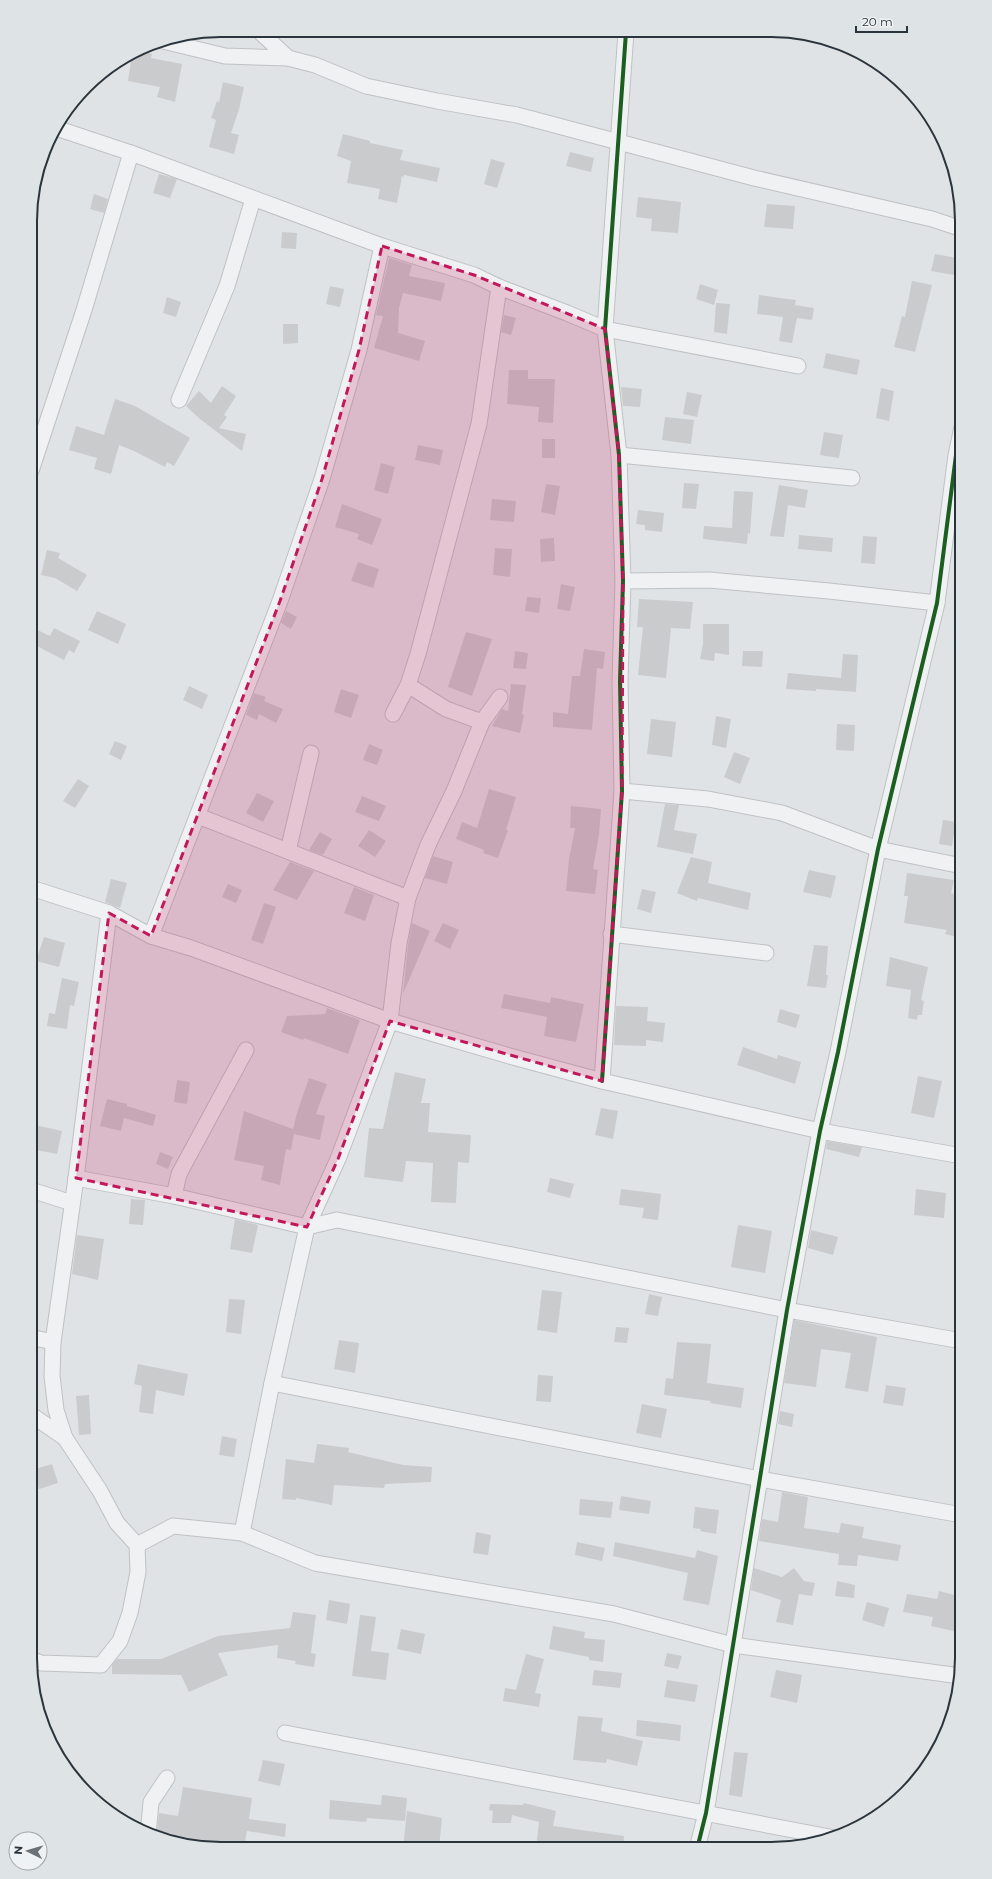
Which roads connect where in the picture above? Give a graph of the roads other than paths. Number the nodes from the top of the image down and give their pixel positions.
1 (266, 37) edge
2 (626, 37) edge
3 (171, 44) edge
4 (288, 58) junction
5 (62, 130) edge
6 (619, 141) junction
7 (131, 153) junction
8 (253, 199) junction
9 (955, 227) edge
10 (382, 246) junction
11 (499, 287) junction
12 (605, 329) junction
13 (798, 366) dead end
14 (179, 400) dead end
15 (37, 453) edge
16 (618, 455) junction
17 (955, 462) edge
18 (852, 478) dead end
19 (623, 581) junction
20 (938, 603) junction
21 (408, 685) junction
22 (500, 697) dead end
23 (393, 714) dead end
24 (482, 722) junction
25 (312, 753) dead end
26 (622, 791) junction
27 (198, 816) junction
28 (878, 849) junction
29 (288, 851) junction
30 (955, 865) edge
31 (37, 890) edge
32 (408, 898) junction
33 (109, 913) junction
34 (611, 934) junction
35 (151, 936) junction
36 (766, 953) dead end
37 (390, 1021) junction
38 (246, 1050) dead end
39 (602, 1082) junction
40 (820, 1131) junction
41 (955, 1155) edge
42 (76, 1178) junction
43 (37, 1192) edge
44 (174, 1196) junction
45 (72, 1203) junction
46 (307, 1226) junction
47 (787, 1310) junction
48 (37, 1339) edge
49 (955, 1340) edge
50 (53, 1342) junction
51 (272, 1383) junction
52 (37, 1419) edge
53 (65, 1438) junction
54 (760, 1479) junction
55 (955, 1514) edge
56 (242, 1533) junction
57 (137, 1545) junction
58 (733, 1645) junction
59 (37, 1662) edge
60 (954, 1675) edge
61 (285, 1733) dead end
62 (167, 1778) dead end
63 (706, 1813) junction
64 (149, 1827) edge
65 (821, 1835) edge
66 (699, 1842) edge

1 - 4 street
2 - 6 street
3 - 4 street
4 - 6 street
5 - 7 street
6 - 9 street
6 - 12 street
7 - 8 street
7 - 15 street
8 - 10 street
8 - 14 street
10 - 11 street
10 - 27 street
11 - 12 street
11 - 21 street
12 - 13 street
12 - 16 street
16 - 18 street
16 - 19 street
17 - 20 street
19 - 20 street
19 - 26 street
20 - 28 street
21 - 23 street
21 - 24 street
22 - 24 street
24 - 32 street
25 - 29 street
26 - 28 street
26 - 34 street
27 - 29 street
27 - 35 street
28 - 30 street
28 - 40 street
29 - 32 street
31 - 33 street
32 - 37 street
33 - 35 street
33 - 42 street
34 - 36 street
34 - 39 street
35 - 37 street
37 - 39 street
37 - 46 street
38 - 44 street
39 - 40 street
40 - 41 street
40 - 47 street
42 - 44 street
42 - 45 street
43 - 45 street
44 - 46 street
45 - 50 street
46 - 47 street
46 - 51 street
47 - 49 street
47 - 54 street
48 - 50 street
50 - 53 street
51 - 54 street
51 - 56 street
52 - 53 street
53 - 57 street
54 - 55 street
54 - 58 street
56 - 57 street
56 - 58 street
57 - 59 street
58 - 60 street
58 - 63 street
61 - 63 street
62 - 64 street
63 - 65 street
63 - 66 street

